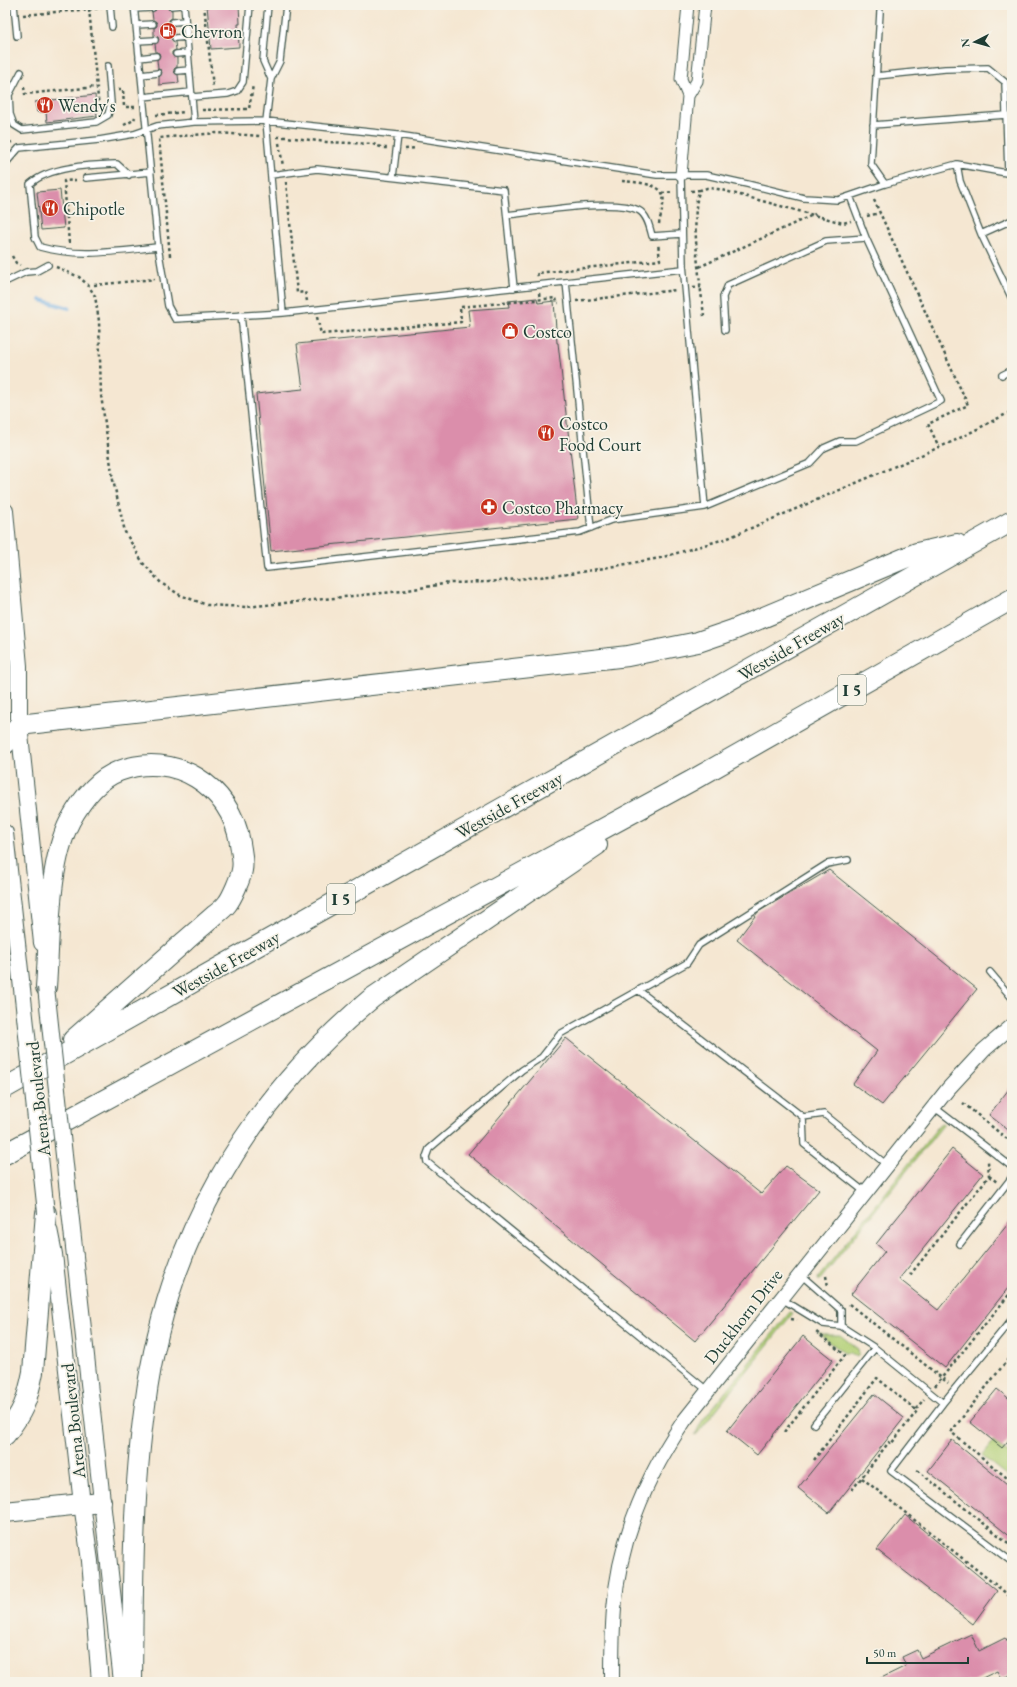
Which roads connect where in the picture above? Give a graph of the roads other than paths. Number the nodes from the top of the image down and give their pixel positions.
1 (14, 5) edge
2 (182, 5) edge
3 (250, 5) edge
4 (268, 5) edge
5 (286, 5) edge
6 (688, 5) edge
7 (705, 5) edge
8 (110, 6) edge
9 (171, 6) edge
10 (134, 7) edge
11 (152, 8) dead end
12 (880, 12) dead end
13 (185, 21) junction
14 (173, 22) dead end
15 (153, 24) dead end
16 (136, 25) junction
17 (112, 27) dead end
18 (17, 36) dead end
19 (187, 37) junction
20 (175, 38) dead end
21 (155, 40) dead end
22 (137, 42) junction
23 (188, 53) junction
24 (176, 54) dead end
25 (156, 56) dead end
26 (139, 58) junction
27 (108, 66) dead end
28 (190, 70) junction
29 (178, 71) dead end
30 (20, 72) dead end
31 (158, 73) dead end
32 (141, 75) junction
33 (876, 76) junction
34 (271, 79) junction
35 (192, 95) junction
36 (688, 96) junction
37 (143, 97) junction
38 (1006, 115) junction
39 (266, 121) junction
40 (194, 122) junction
41 (873, 125) junction
42 (146, 130) junction
43 (398, 135) junction
44 (5, 164) edge
45 (957, 164) junction
46 (151, 172) junction
47 (1010, 173) edge
48 (129, 174) junction
49 (271, 175) junction
50 (681, 175) junction
51 (393, 177) junction
52 (86, 178) dead end
53 (884, 184) junction
54 (850, 196) junction
55 (507, 215) junction
56 (1012, 220) edge
57 (682, 234) junction
58 (981, 234) junction
59 (866, 238) junction
60 (158, 247) junction
61 (48, 265) road end
62 (683, 269) junction
63 (5, 282) edge
64 (566, 282) junction
65 (514, 288) junction
66 (1012, 299) edge
67 (283, 313) junction
68 (241, 315) junction
69 (725, 330) dead end
70 (1012, 370) edge
71 (1002, 376) dead end
72 (705, 507) junction
73 (5, 511) edge
74 (1012, 521) edge
75 (591, 528) junction
76 (978, 539) junction
77 (1012, 599) edge
78 (19, 725) junction
79 (5, 744) edge
80 (691, 781) junction
81 (5, 833) edge
82 (848, 860) dead end
83 (990, 972) dead end
84 (46, 987) junction
85 (638, 990) junction
86 (1012, 998) edge
87 (1012, 1026) edge
88 (43, 1066) junction
89 (5, 1088) edge
90 (934, 1107) junction
91 (803, 1117) junction
92 (50, 1129) junction
93 (5, 1154) edge
94 (5, 1163) edge
95 (887, 1166) junction
96 (1012, 1168) edge
97 (1012, 1178) edge
98 (866, 1193) junction
99 (46, 1214) junction
100 (960, 1244) dead end
101 (801, 1275) junction
102 (781, 1299) junction
103 (1012, 1319) edge
104 (842, 1326) junction
105 (875, 1348) junction
106 (708, 1391) junction
107 (943, 1403) junction
108 (814, 1424) dead end
109 (5, 1435) edge
110 (101, 1502) junction
111 (82, 1504) junction
112 (5, 1512) edge
113 (1012, 1562) edge
114 (100, 1682) edge
115 (122, 1682) edge
116 (132, 1682) edge
117 (612, 1682) edge

1 - 18 lane
2 - 9 lane
2 - 13 lane
3 - 35 lane
4 - 34 lane
5 - 34 lane
6 - 36 street
7 - 36 street
8 - 17 lane
10 - 11 lane
10 - 16 lane
12 - 33 lane
13 - 14 lane
13 - 19 lane
15 - 16 lane
16 - 22 lane
19 - 20 lane
19 - 23 lane
21 - 22 lane
22 - 26 lane
23 - 24 lane
23 - 28 lane
25 - 26 lane
26 - 32 lane
27 - 30 lane
28 - 29 lane
28 - 35 lane
31 - 32 lane
32 - 37 lane
33 - 38 lane
33 - 41 lane
34 - 39 lane
35 - 37 lane
35 - 40 lane
36 - 50 street
37 - 42 lane
38 - 41 lane
38 - 47 lane
39 - 40 lane
39 - 43 lane
39 - 49 lane
40 - 42 lane
41 - 53 lane
42 - 44 lane
42 - 46 lane
43 - 50 lane
43 - 51 lane
45 - 47 lane
45 - 53 lane
45 - 58 lane
46 - 48 lane
46 - 60 lane
48 - 52 lane
48 - 60 lane
49 - 51 lane
49 - 67 lane
50 - 54 lane
50 - 57 lane
51 - 55 lane
53 - 54 lane
54 - 59 lane
55 - 57 lane
55 - 65 lane
56 - 58 lane
57 - 62 lane
58 - 66 lane
59 - 69 lane
59 - 72 lane
60 - 68 lane
61 - 63 lane
62 - 64 lane
62 - 72 lane
64 - 65 lane
64 - 75 lane
65 - 67 lane
67 - 68 lane
68 - 75 lane
70 - 71 lane
72 - 75 lane
73 - 78 main road, Arena Boulevard
74 - 76 highway, Westside Freeway / I 5
76 - 78 highway
76 - 88 highway, Westside Freeway / I 5
77 - 80 highway, I 5
78 - 79 highway
78 - 84 main road, Arena Boulevard
80 - 92 highway, I 5
80 - 116 highway
81 - 99 main road, Arena Boulevard, bridge
82 - 85 lane
83 - 86 lane
84 - 88 highway
84 - 110 main road, Arena Boulevard, bridge
85 - 91 lane
85 - 106 lane
87 - 90 street, Duckhorn Drive
88 - 89 highway, Westside Freeway / I 5
90 - 95 street, Duckhorn Drive
90 - 96 lane
91 - 95 lane
91 - 98 lane
92 - 93 highway, I 5
92 - 94 highway
95 - 98 street, Duckhorn Drive
97 - 100 lane
98 - 101 street, Duckhorn Drive
99 - 109 highway
99 - 111 main road, Arena Boulevard
101 - 102 street, Duckhorn Drive
101 - 104 lane
102 - 104 lane
102 - 106 street, Duckhorn Drive
103 - 107 lane
104 - 105 lane
105 - 107 lane
105 - 108 lane
106 - 117 street, Duckhorn Drive
107 - 113 lane
110 - 111 highway
110 - 115 main road, Arena Boulevard
111 - 112 highway
111 - 114 main road, Arena Boulevard

